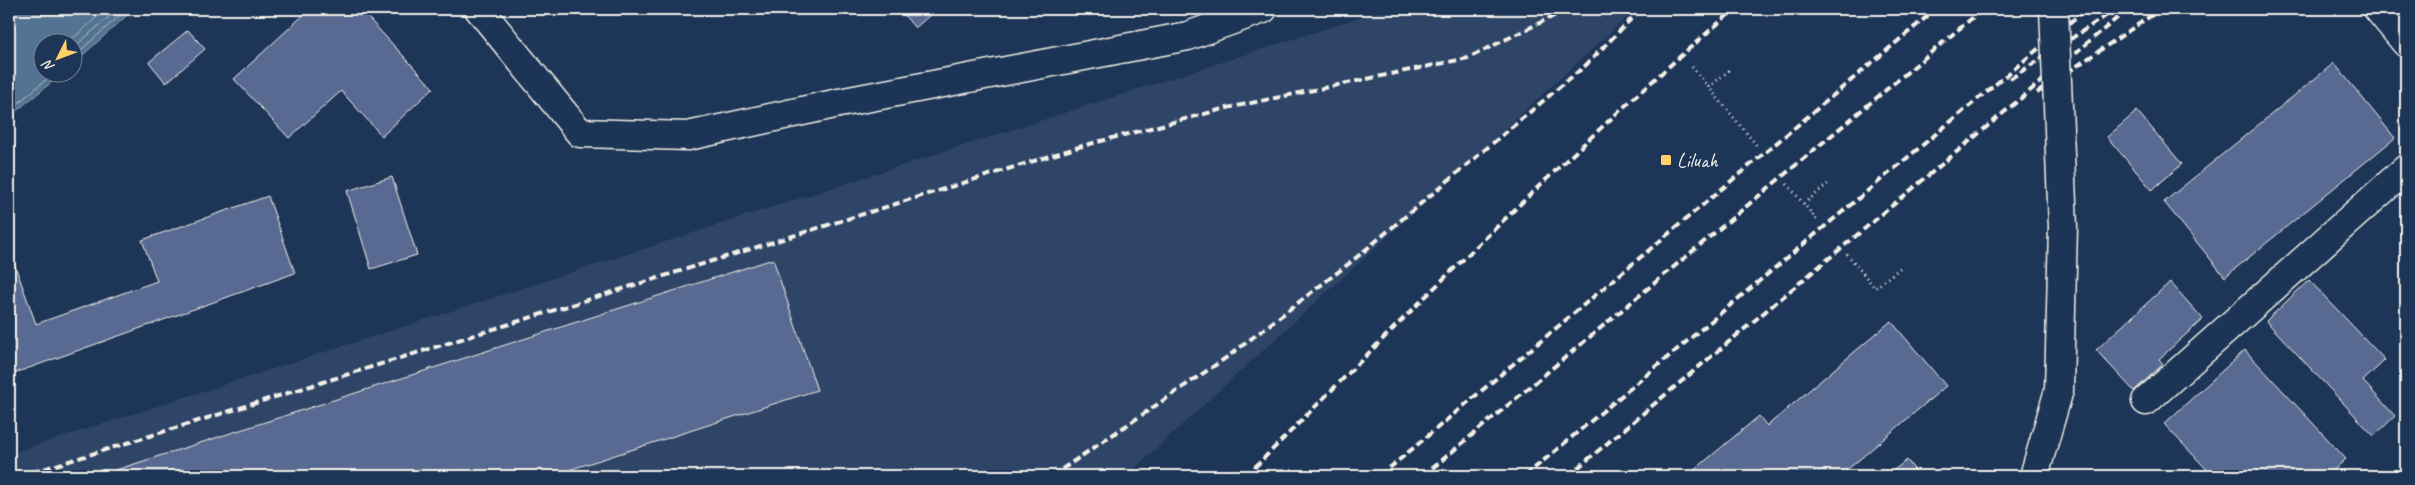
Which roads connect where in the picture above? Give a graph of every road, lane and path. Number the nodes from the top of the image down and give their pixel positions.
1 (480, 9) edge
2 (1263, 9) edge
3 (2054, 9) edge
4 (2378, 9) edge
5 (2406, 43) edge
6 (1692, 67) dead end
7 (1732, 68) dead end
8 (1709, 87) junction
9 (1758, 147) dead end
10 (2406, 169) edge
11 (1829, 183) dead end
12 (1787, 184) dead end
13 (1804, 204) junction
14 (1818, 221) dead end
15 (1847, 254) dead end
16 (1900, 268) dead end
17 (2146, 401) dead end
18 (2034, 476) edge

1 - 2 street
3 - 18 street, bridge
4 - 5 street
6 - 8 path
7 - 8 path
8 - 9 path
10 - 17 street
11 - 13 path
12 - 13 path
13 - 14 path
15 - 16 path

